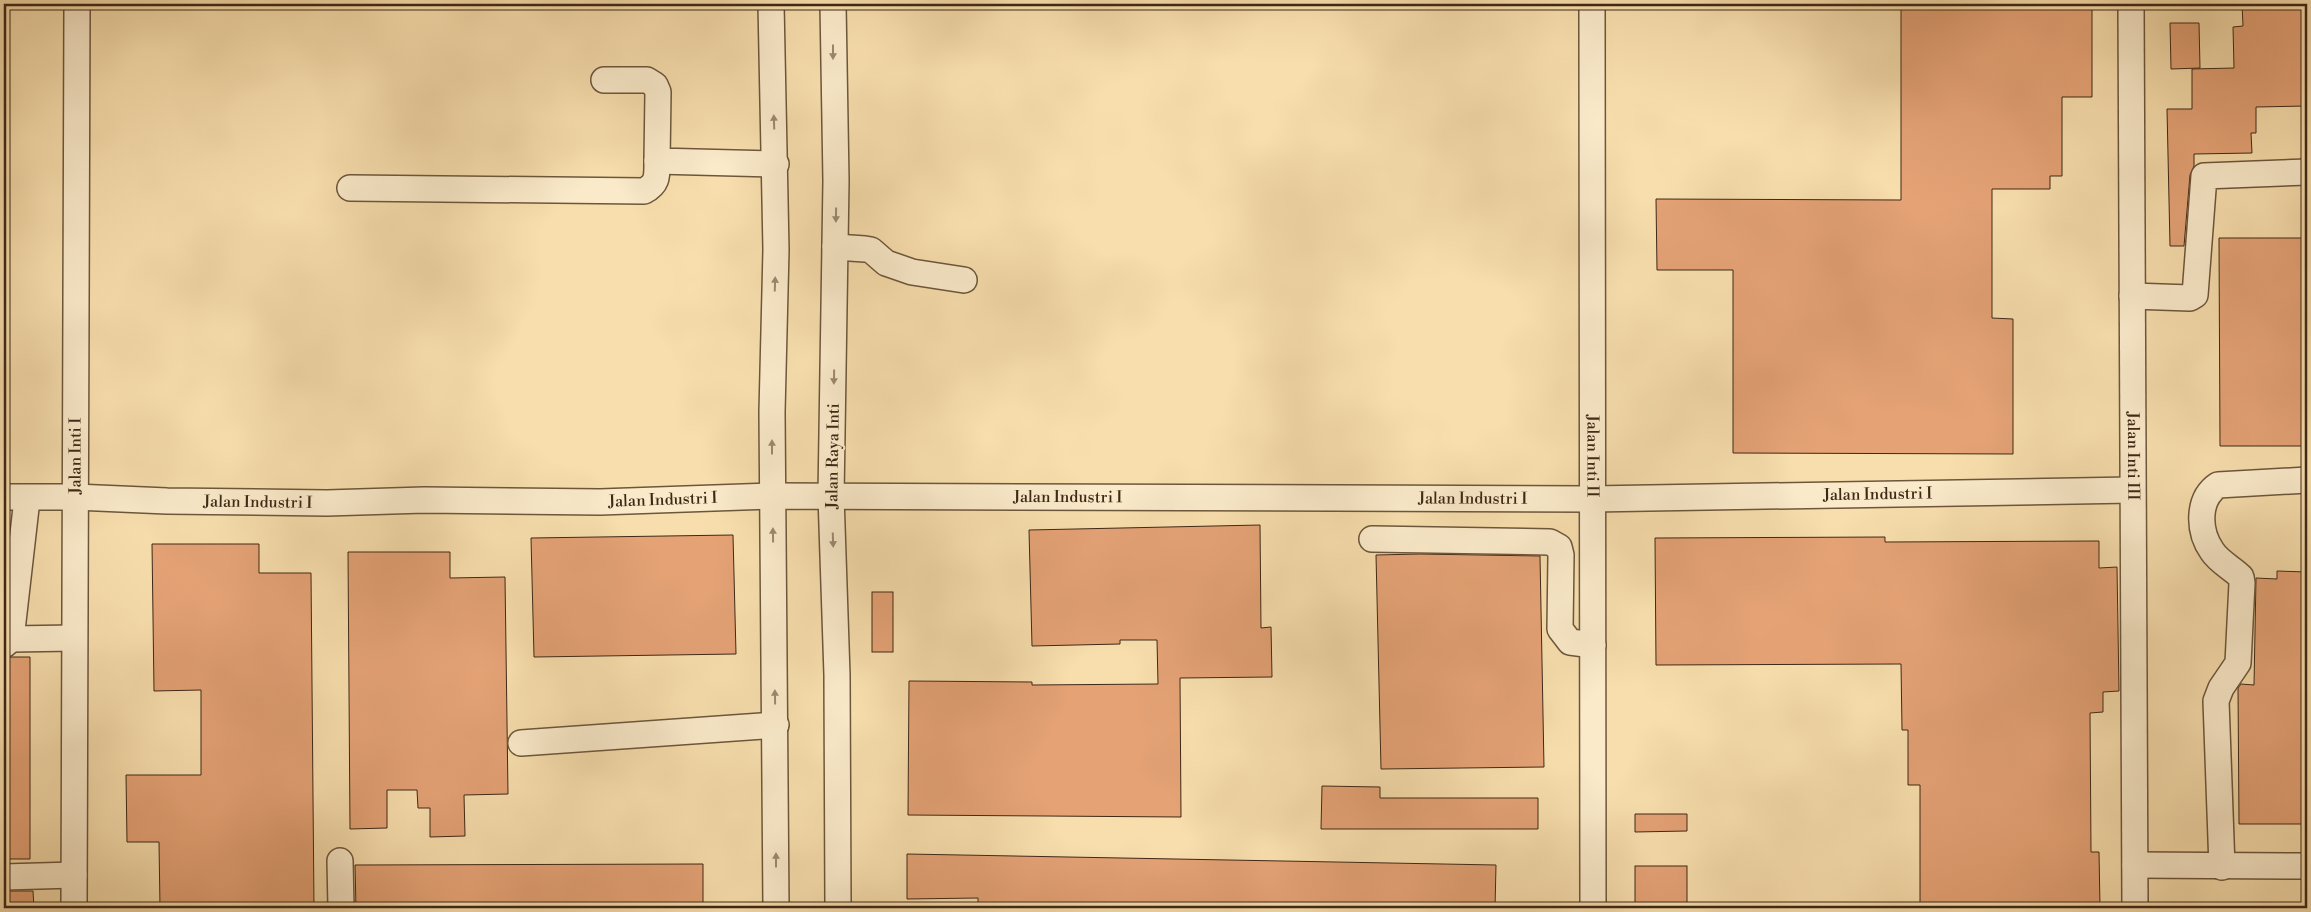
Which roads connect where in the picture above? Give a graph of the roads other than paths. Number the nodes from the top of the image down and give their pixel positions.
1 (77, 4) edge
2 (771, 4) edge
3 (833, 4) edge
4 (1592, 4) edge
5 (2132, 4) edge
6 (604, 80) dead end
7 (657, 162) junction
8 (776, 164) junction
9 (2307, 172) edge
10 (350, 188) dead end
11 (836, 246) junction
12 (964, 280) dead end
13 (2132, 296) junction
14 (2307, 480) edge
15 (2132, 490) junction
16 (772, 496) junction
17 (832, 496) junction
18 (75, 497) junction
19 (15, 498) edge
20 (1592, 499) junction
21 (1372, 538) dead end
22 (74, 638) junction
23 (8, 642) edge
24 (1593, 646) junction
25 (776, 725) junction
26 (521, 742) dead end
27 (340, 862) dead end
28 (2135, 865) junction
29 (2307, 866) edge
30 (2222, 867) junction
31 (74, 875) junction
32 (4, 877) edge
33 (74, 908) edge
34 (340, 908) edge
35 (776, 908) edge
36 (838, 908) edge
37 (1593, 908) edge
38 (2135, 908) edge

1 - 18 street, Jalan Inti I
8 -> 2 street
3 -> 11 street, Jalan Raya Inti
4 - 20 street, Jalan Inti II
5 - 13 street, Jalan Inti III
6 - 7 street
7 - 8 street
7 - 10 street
16 -> 8 street
9 - 13 street
11 - 12 street
11 -> 17 street, Jalan Raya Inti
13 - 15 street, Jalan Inti III
14 - 30 street
15 - 20 street, Jalan Industri I
15 - 28 street, Jalan Inti III
16 - 17 street, Jalan Industri I
16 - 18 street, Jalan Industri I
25 -> 16 street
17 - 20 street, Jalan Industri I
17 -> 36 street, Jalan Raya Inti
18 - 19 street, Jalan Industri I
18 - 22 street, Jalan Inti I
19 - 23 street
20 - 24 street, Jalan Inti II
21 - 24 street
22 - 23 street
22 - 31 street, Jalan Inti I
24 - 37 street, Jalan Inti II
25 - 26 street
35 -> 25 street
27 - 34 street
28 - 30 street
28 - 38 street, Jalan Inti III
29 - 30 street
31 - 32 street
31 - 33 street, Jalan Inti I

